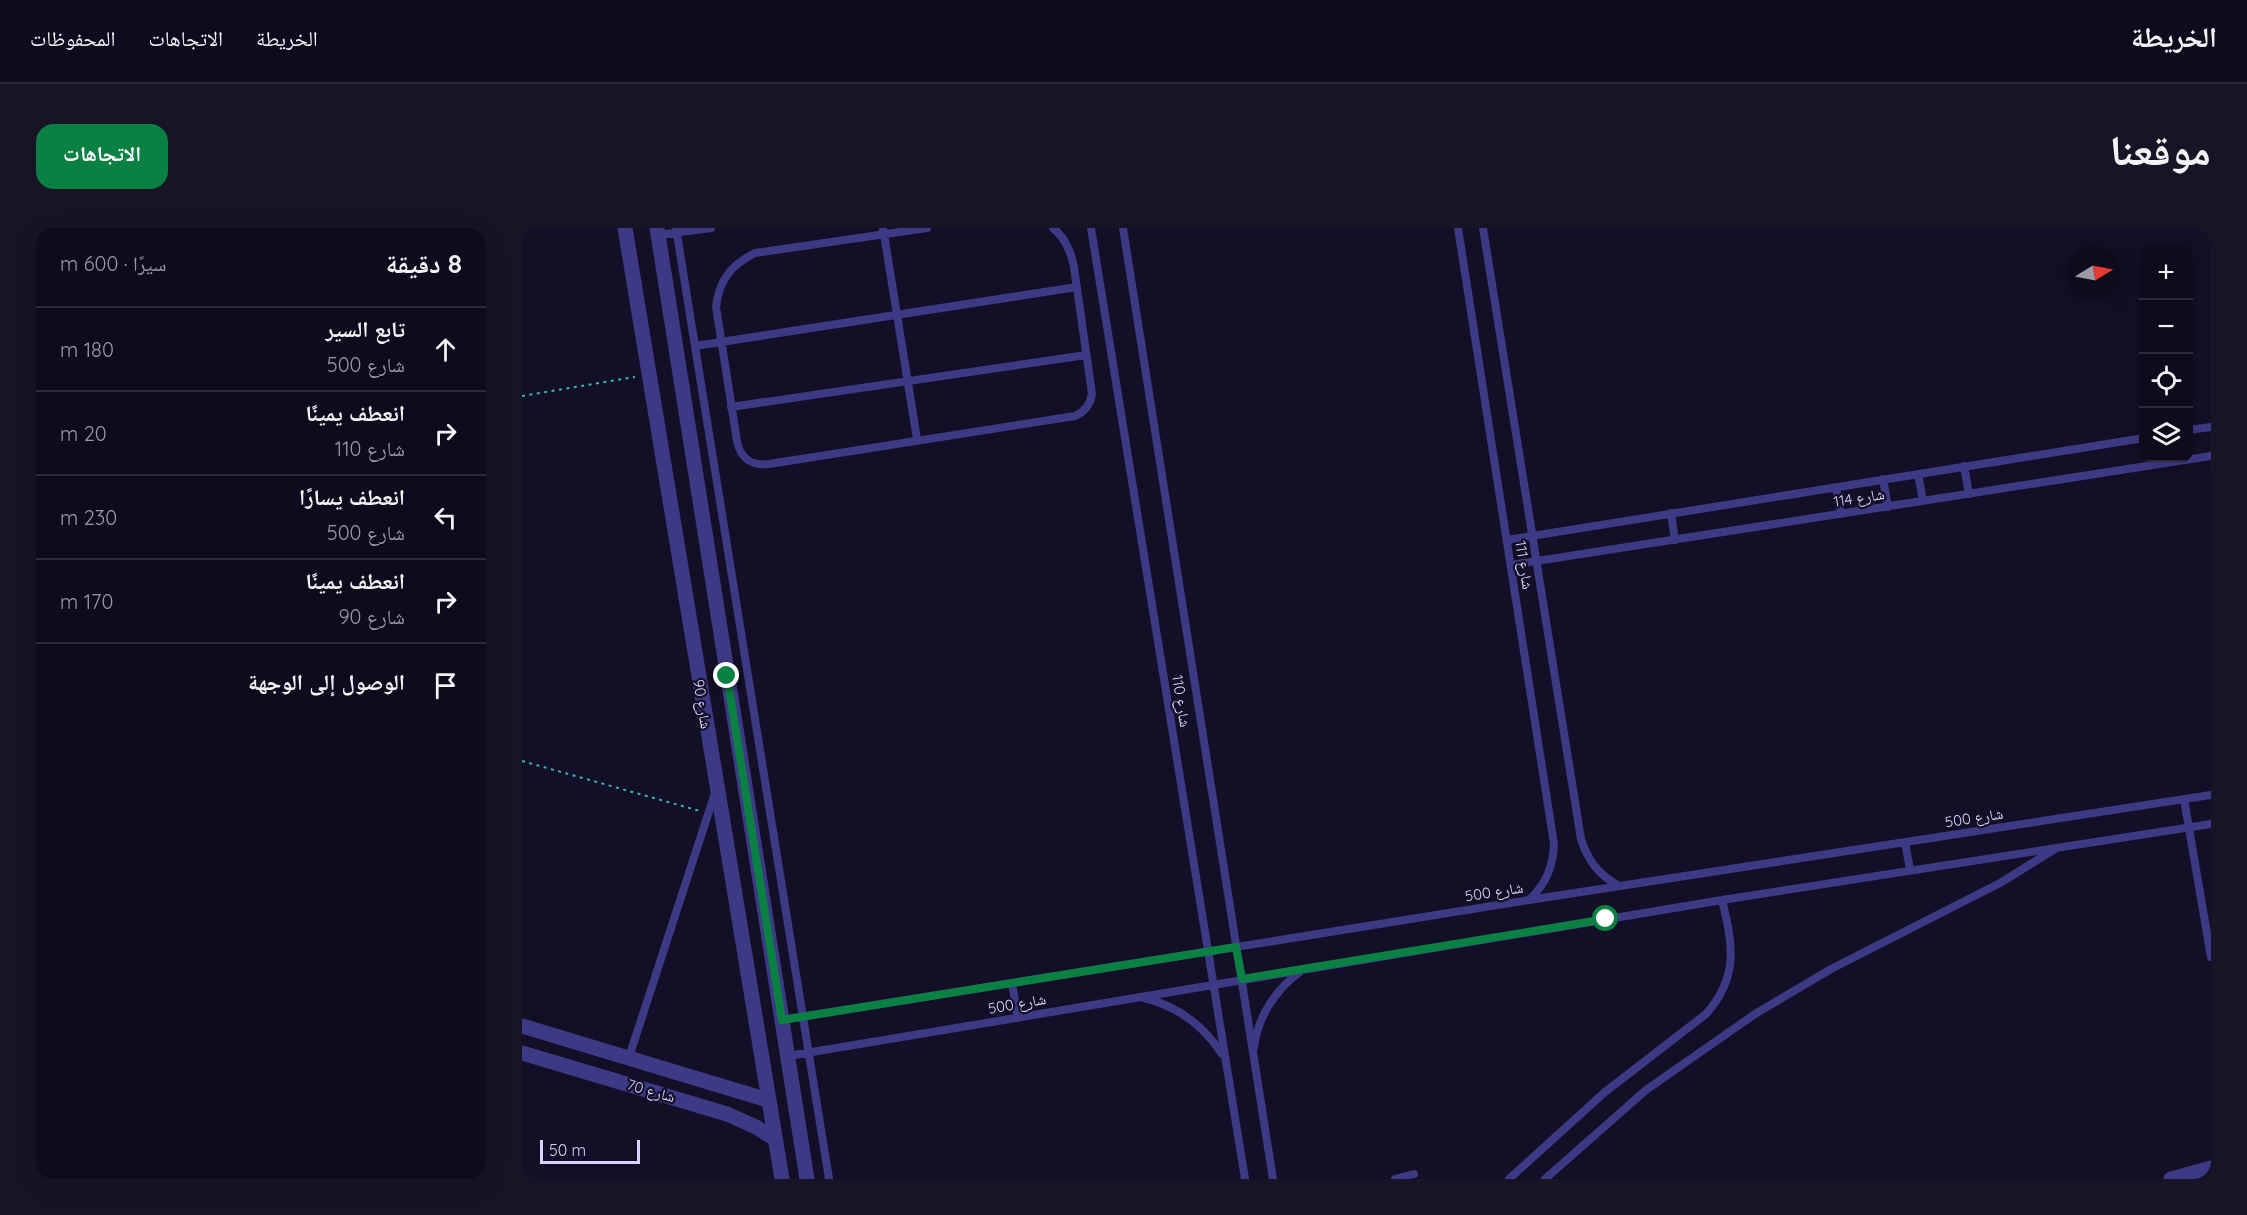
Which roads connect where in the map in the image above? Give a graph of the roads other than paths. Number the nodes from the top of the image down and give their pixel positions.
1 (625, 228) edge
2 (711, 228) edge
3 (927, 228) edge
4 (1053, 228) edge
5 (1091, 228) edge
6 (1123, 228) edge
7 (1458, 228) edge
8 (1483, 228) edge
9 (677, 230) edge
10 (884, 231) edge
11 (657, 232) edge
12 (1077, 287) junction
13 (897, 316) junction
14 (721, 342) junction
15 (695, 346) junction
16 (1086, 355) junction
17 (908, 381) junction
18 (731, 407) junction
19 (2211, 427) edge
20 (2193, 429) edge
21 (917, 439) junction
22 (2139, 439) edge
23 (2211, 456) edge
24 (1964, 466) junction
25 (1918, 474) junction
26 (1883, 479) junction
27 (1836, 487) junction
28 (1969, 494) junction
29 (1923, 501) junction
30 (1888, 507) junction
31 (1671, 513) junction
32 (1841, 514) junction
33 (1532, 536) junction
34 (1506, 540) junction
35 (1675, 540) junction
36 (1536, 561) junction
37 (1510, 565) junction
38 (716, 788) junction
39 (2211, 798) edge
40 (2184, 799) junction
41 (2211, 824) edge
42 (2189, 827) junction
43 (1905, 842) junction
44 (2057, 848) junction
45 (1910, 870) junction
46 (1621, 886) junction
47 (1529, 900) junction
48 (1722, 900) junction
49 (1236, 947) junction
50 (1207, 952) junction
51 (2211, 957) edge
52 (1304, 969) junction
53 (1242, 979) junction
54 (1012, 984) junction
55 (1212, 984) junction
56 (1140, 997) junction
57 (803, 1018) junction
58 (1018, 1018) junction
59 (782, 1020) junction
60 (522, 1026) edge
61 (522, 1053) edge
62 (809, 1053) junction
63 (1253, 1055) junction
64 (788, 1056) junction
65 (629, 1057) junction
66 (1225, 1057) junction
67 (768, 1100) junction
68 (775, 1139) junction
69 (2211, 1168) edge
70 (1414, 1174) dead end
71 (1511, 1178) edge
72 (782, 1179) edge
73 (807, 1179) edge
74 (829, 1179) edge
75 (1245, 1179) edge
76 (1273, 1179) edge
77 (1395, 1179) edge
78 (1545, 1179) edge
79 (2171, 1179) edge

1 - 38 street, شارع 90
2 - 9 lane
3 - 10 lane
4 - 12 lane
5 - 50 lane, شارع 110
6 - 49 lane, شارع 110
7 - 34 lane, شارع 111
8 - 33 lane, شارع 111
9 - 11 lane
9 - 15 lane
10 - 13 lane
10 - 14 lane
11 - 59 street, شارع 90
12 - 13 lane
12 - 16 lane
13 - 14 lane
13 - 17 lane
14 - 15 lane
14 - 18 lane
15 - 57 lane
16 - 17 lane
16 - 21 lane
17 - 18 lane
17 - 21 lane
18 - 21 lane
19 - 20 lane
22 - 24 lane, شارع 114
23 - 28 lane, شارع 114
24 - 25 lane, شارع 114
24 - 28 lane
25 - 26 lane, شارع 114
25 - 29 lane
26 - 27 lane, شارع 114
26 - 30 lane
27 - 31 lane, شارع 114
27 - 32 lane
28 - 29 lane, شارع 114
29 - 30 lane, شارع 114
30 - 32 lane, شارع 114
31 - 33 lane, شارع 114
31 - 35 lane
32 - 35 lane, شارع 114
33 - 34 lane, شارع 114
33 - 36 lane, شارع 111
34 - 37 lane, شارع 111
35 - 36 lane, شارع 114
36 - 37 lane, شارع 114
36 - 46 lane, شارع 111
37 - 47 lane, شارع 111
38 - 65 lane
38 - 67 street, شارع 90
39 - 40 lane, شارع 500
40 - 42 lane
40 - 43 lane, شارع 500
41 - 42 lane, شارع 500
42 - 44 lane, شارع 500
42 - 51 lane
43 - 45 lane
43 - 46 lane, شارع 500
44 - 45 lane, شارع 500
44 - 78 lane
45 - 48 lane, شارع 500
46 - 47 lane, شارع 500
47 - 49 lane, شارع 500
48 - 52 lane, شارع 500
48 - 71 lane
49 - 50 lane, شارع 500
49 - 53 lane, شارع 110
50 - 54 lane, شارع 500
50 - 55 lane, شارع 110
52 - 53 lane, شارع 500
52 - 63 lane
53 - 55 lane, شارع 500
53 - 63 lane, شارع 110
54 - 57 lane, شارع 500
54 - 58 lane
55 - 56 lane, شارع 500
55 - 66 lane, شارع 110
56 - 58 lane, شارع 500
56 - 66 lane
57 - 59 lane, شارع 500
57 - 62 lane
58 - 62 lane, شارع 500
59 - 64 street, شارع 90
60 - 65 street, شارع 70
61 - 68 street, شارع 70
62 - 64 lane, شارع 500
62 - 74 lane
63 - 76 lane, شارع 110
64 - 73 street, شارع 90
65 - 67 street, شارع 70
66 - 75 lane, شارع 110
67 - 68 street, شارع 90
68 - 72 street, شارع 90
69 - 79 street
70 - 77 lane

